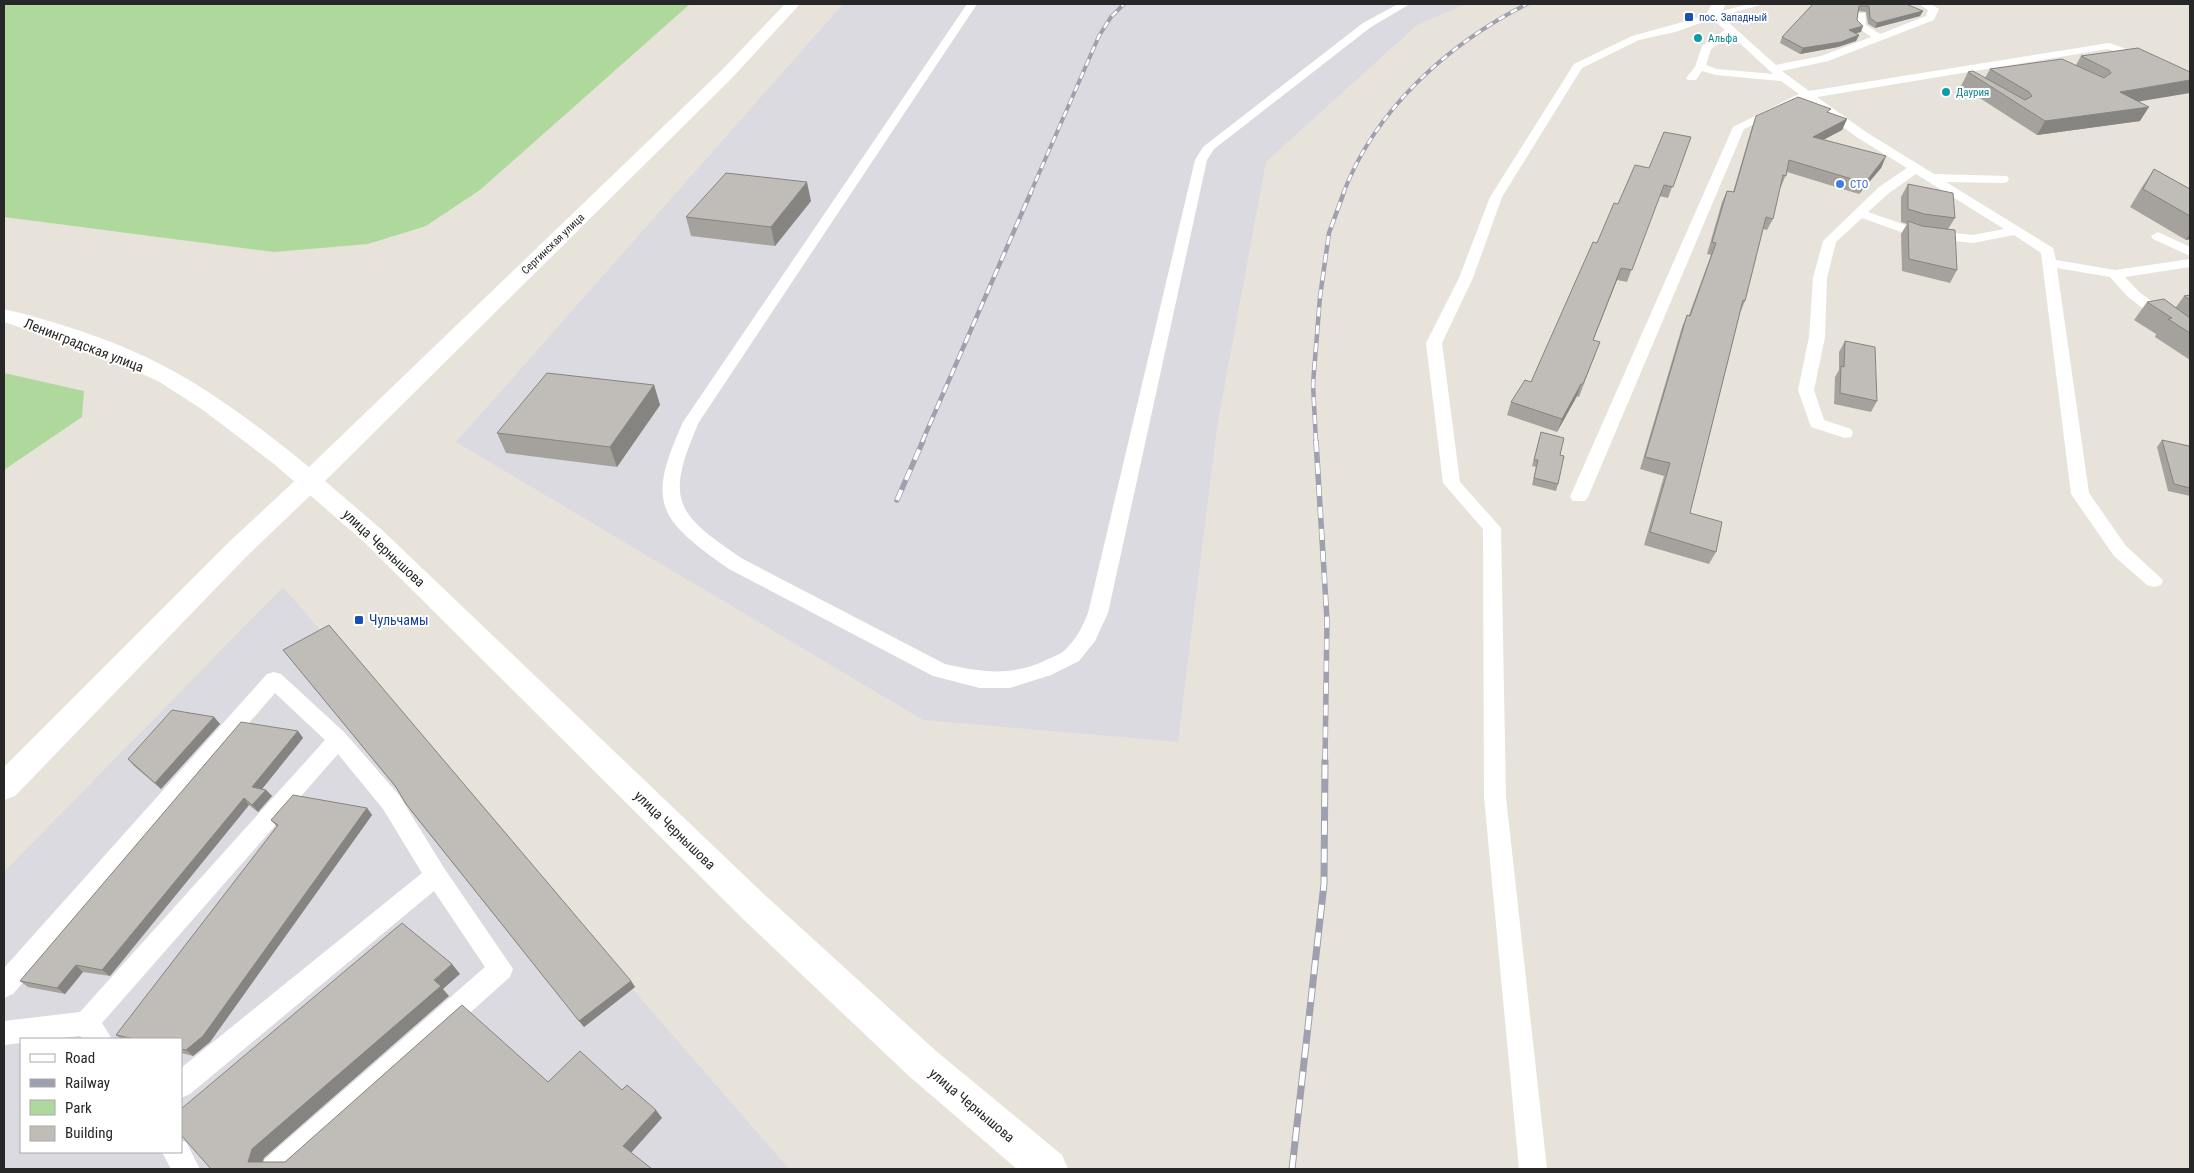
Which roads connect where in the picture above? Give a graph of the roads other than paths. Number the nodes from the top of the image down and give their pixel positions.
1 (793, 4) edge
2 (972, 4) edge
3 (1405, 4) edge
4 (1759, 4) edge
5 (1924, 4) edge
6 (1716, 10) edge
7 (1861, 15) edge
8 (1730, 30) junction
9 (1879, 38) junction
10 (2036, 58) junction
11 (2159, 63) edge
12 (1700, 66) junction
13 (2053, 66) edge
14 (1954, 72) junction
15 (1779, 74) junction
16 (1692, 78) dead end
17 (1969, 81) edge
18 (1808, 95) junction
19 (1916, 168) junction
20 (1931, 178) junction
21 (2003, 179) dead end
22 (1859, 213) junction
23 (2016, 231) junction
24 (2158, 236) dead end
25 (2190, 252) edge
26 (2190, 262) edge
27 (2050, 263) junction
28 (2114, 274) junction
29 (4, 315) edge
30 (2190, 337) edge
31 (1844, 433) dead end
32 (310, 481) junction
33 (1579, 497) dead end
34 (2154, 580) dead end
35 (338, 740) junction
36 (4, 788) edge
37 (436, 875) junction
38 (4, 986) edge
39 (92, 1031) edge
40 (4, 1033) edge
41 (182, 1083) edge
42 (177, 1153) edge
43 (186, 1169) edge
44 (275, 1169) edge
45 (1048, 1169) edge
46 (1533, 1169) edge

1 - 32 main road, Сергинская улица
2 - 3 lane
4 - 6 lane
5 - 9 lane
6 - 8 lane
6 - 46 lane
7 - 9 lane
8 - 12 lane
8 - 15 lane
9 - 15 lane
10 - 11 lane
10 - 13 lane
10 - 14 lane
12 - 15 lane
12 - 16 lane
14 - 17 lane
14 - 18 lane
15 - 18 lane
18 - 19 lane
18 - 33 lane
19 - 20 lane
19 - 22 lane
20 - 21 lane
20 - 23 lane
22 - 23 lane
22 - 31 lane
23 - 27 lane
24 - 25 lane
26 - 28 lane
27 - 28 lane
27 - 34 lane
28 - 30 lane
29 - 32 main road, Ленинградская улица
32 - 36 main road, Сергинская улица
32 - 45 main road, улица Чернышова
35 - 37 lane
35 - 38 lane
35 - 39 lane
37 - 41 lane
37 - 44 lane
39 - 40 lane
42 - 43 lane

